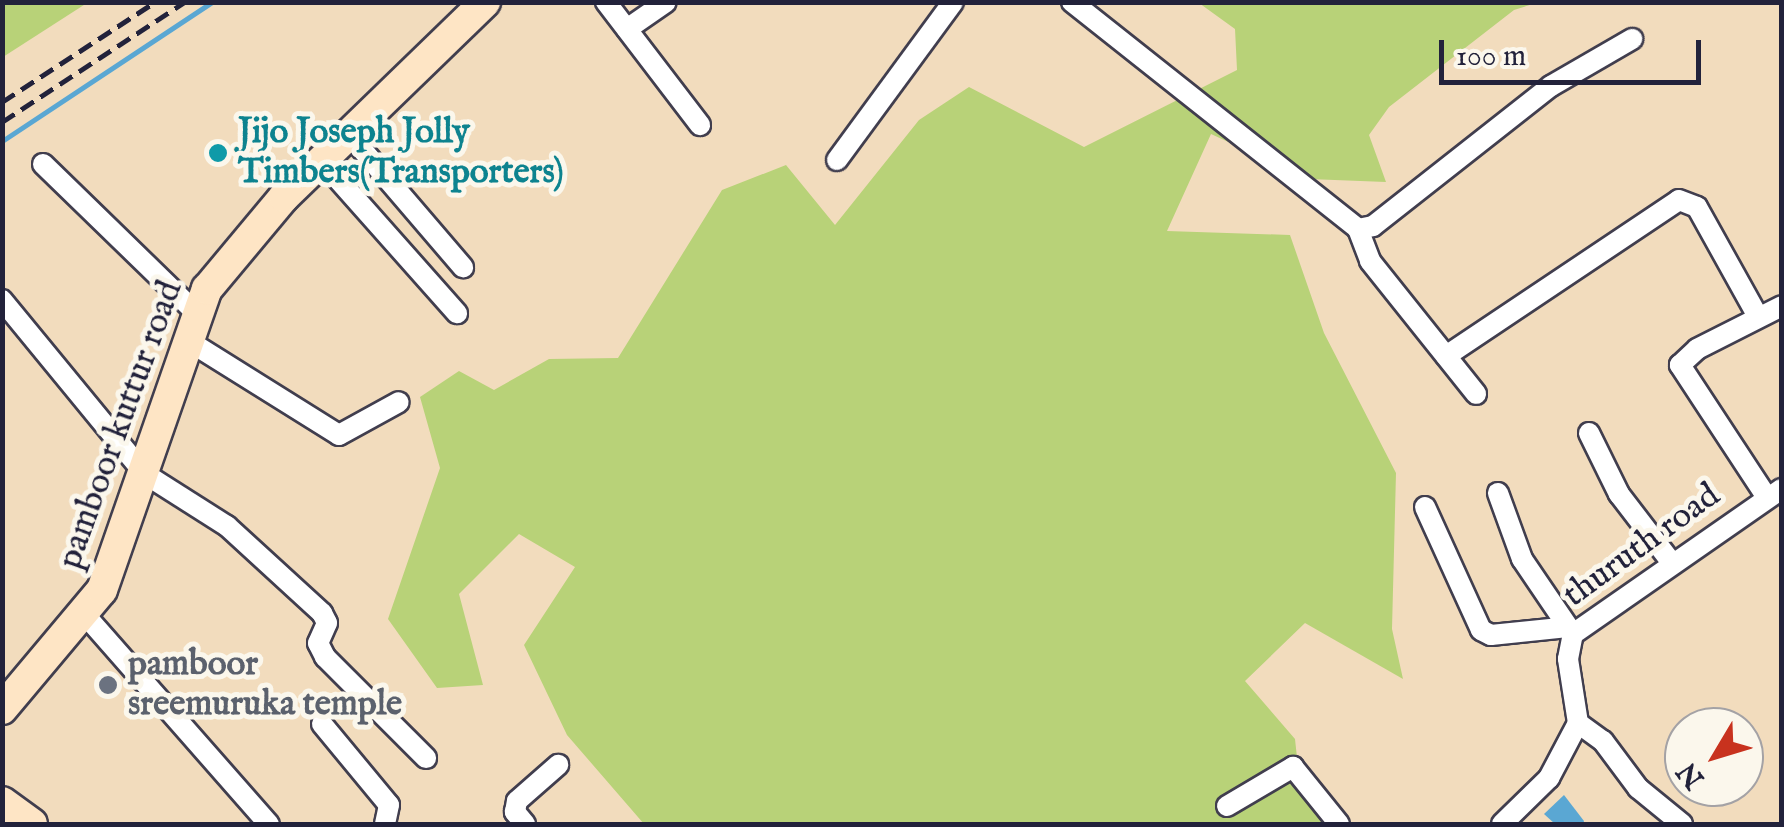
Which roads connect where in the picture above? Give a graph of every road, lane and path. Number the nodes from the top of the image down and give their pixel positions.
1 (485, 2) edge
2 (606, 2) edge
3 (666, 2) edge
4 (953, 2) edge
5 (1072, 2) edge
6 (627, 29) junction
7 (1632, 40) dead end
8 (700, 125) dead end
9 (348, 133) junction
10 (321, 160) junction
11 (836, 160) dead end
12 (44, 164) dead end
13 (1358, 230) junction
14 (463, 266) dead end
15 (2, 300) edge
16 (1782, 306) edge
17 (457, 313) dead end
18 (1756, 315) junction
19 (192, 326) junction
20 (1446, 356) junction
21 (1476, 394) dead end
22 (399, 402) dead end
23 (1589, 433) dead end
24 (145, 474) junction
25 (1774, 493) edge
26 (1498, 494) dead end
27 (1425, 507) dead end
28 (1672, 563) junction
29 (86, 616) junction
30 (1570, 631) junction
31 (2, 709) edge
32 (1578, 723) junction
33 (322, 724) dead end
34 (426, 758) dead end
35 (558, 765) dead end
36 (2, 802) edge
37 (1226, 806) dead end
38 (32, 824) edge
39 (270, 824) edge
40 (385, 824) edge
41 (525, 824) edge
42 (1339, 824) edge
43 (1502, 824) edge
44 (1682, 824) edge

1 - 9 main road, pamboor kuttur road
2 - 6 street
3 - 6 street
4 - 11 street
5 - 13 street
6 - 8 street
7 - 13 street
9 - 10 main road, pamboor kuttur road
9 - 14 street
10 - 17 street
10 - 19 main road, pamboor kuttur road
12 - 19 street
13 - 20 street
15 - 24 street
16 - 18 street
18 - 20 street
18 - 25 street
19 - 22 street
19 - 24 main road, pamboor kuttur road
20 - 21 street
23 - 28 street
24 - 29 main road, pamboor kuttur road
24 - 34 street
25 - 28 street, thuruth road
26 - 30 street
27 - 30 street
28 - 30 street, thuruth road
29 - 31 main road, pamboor kuttur road
29 - 39 street
30 - 32 street, thuruth road
32 - 43 street
32 - 44 street
33 - 40 street
35 - 41 street
36 - 38 main road
37 - 42 street

